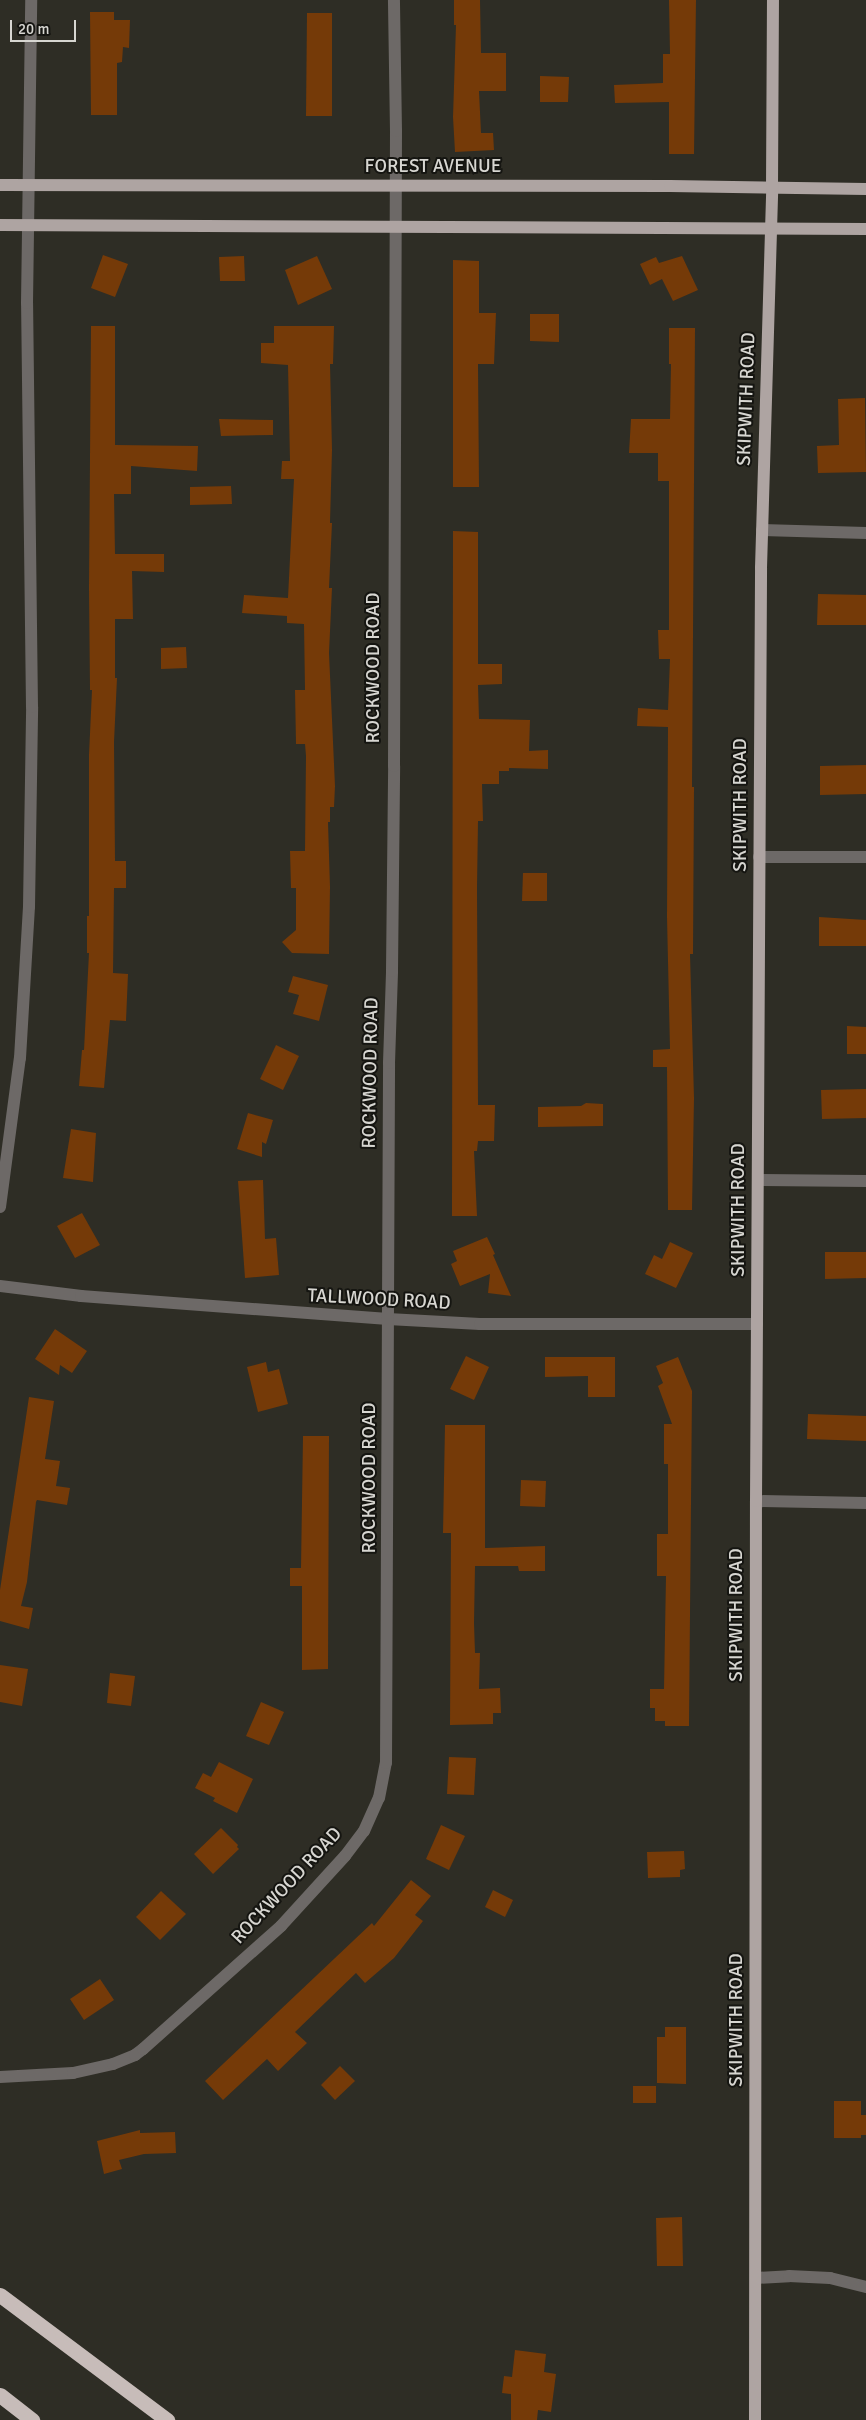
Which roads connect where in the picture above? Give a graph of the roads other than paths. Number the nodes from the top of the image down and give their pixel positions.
1 (31, 0) edge
2 (394, 0) edge
3 (773, 0) edge
4 (0, 185) edge
5 (30, 185) junction
6 (395, 185) junction
7 (772, 187) junction
8 (866, 189) edge
9 (0, 225) edge
10 (29, 225) junction
11 (394, 226) junction
12 (771, 228) junction
13 (866, 229) edge
14 (762, 530) junction
15 (866, 533) edge
16 (759, 857) junction
17 (866, 858) edge
18 (758, 1180) junction
19 (866, 1181) edge
20 (0, 1207) edge
21 (0, 1286) edge
22 (388, 1320) junction
23 (757, 1324) junction
24 (756, 1501) junction
25 (866, 1503) edge
26 (0, 2077) edge
27 (756, 2278) junction
28 (866, 2287) edge
29 (0, 2295) edge
30 (0, 2395) edge
31 (32, 2420) edge
32 (167, 2420) edge
33 (755, 2420) edge

1 - 5 street
2 - 6 street, ROCKWOOD ROAD
3 - 7 main road, SKIPWITH ROAD
4 - 5 main road, FOREST AVENUE
5 - 6 main road, FOREST AVENUE
5 - 10 street
6 - 7 main road, FOREST AVENUE
6 - 11 street, ROCKWOOD ROAD
7 - 8 main road, FOREST AVENUE
7 - 12 main road, SKIPWITH ROAD
9 - 10 main road
10 - 11 main road
10 - 20 street
11 - 12 main road
11 - 22 street, ROCKWOOD ROAD
12 - 13 main road
12 - 14 main road, SKIPWITH ROAD
14 - 15 street
14 - 16 main road, SKIPWITH ROAD
16 - 17 street
16 - 18 main road, SKIPWITH ROAD
18 - 19 street
18 - 23 main road, SKIPWITH ROAD
21 - 22 street, TALLWOOD ROAD
22 - 23 street, TALLWOOD ROAD
22 - 26 street, ROCKWOOD ROAD
23 - 24 main road, SKIPWITH ROAD
24 - 25 street
24 - 27 main road, SKIPWITH ROAD
27 - 28 street
27 - 33 main road, SKIPWITH ROAD
29 - 32 highway
30 - 31 highway

